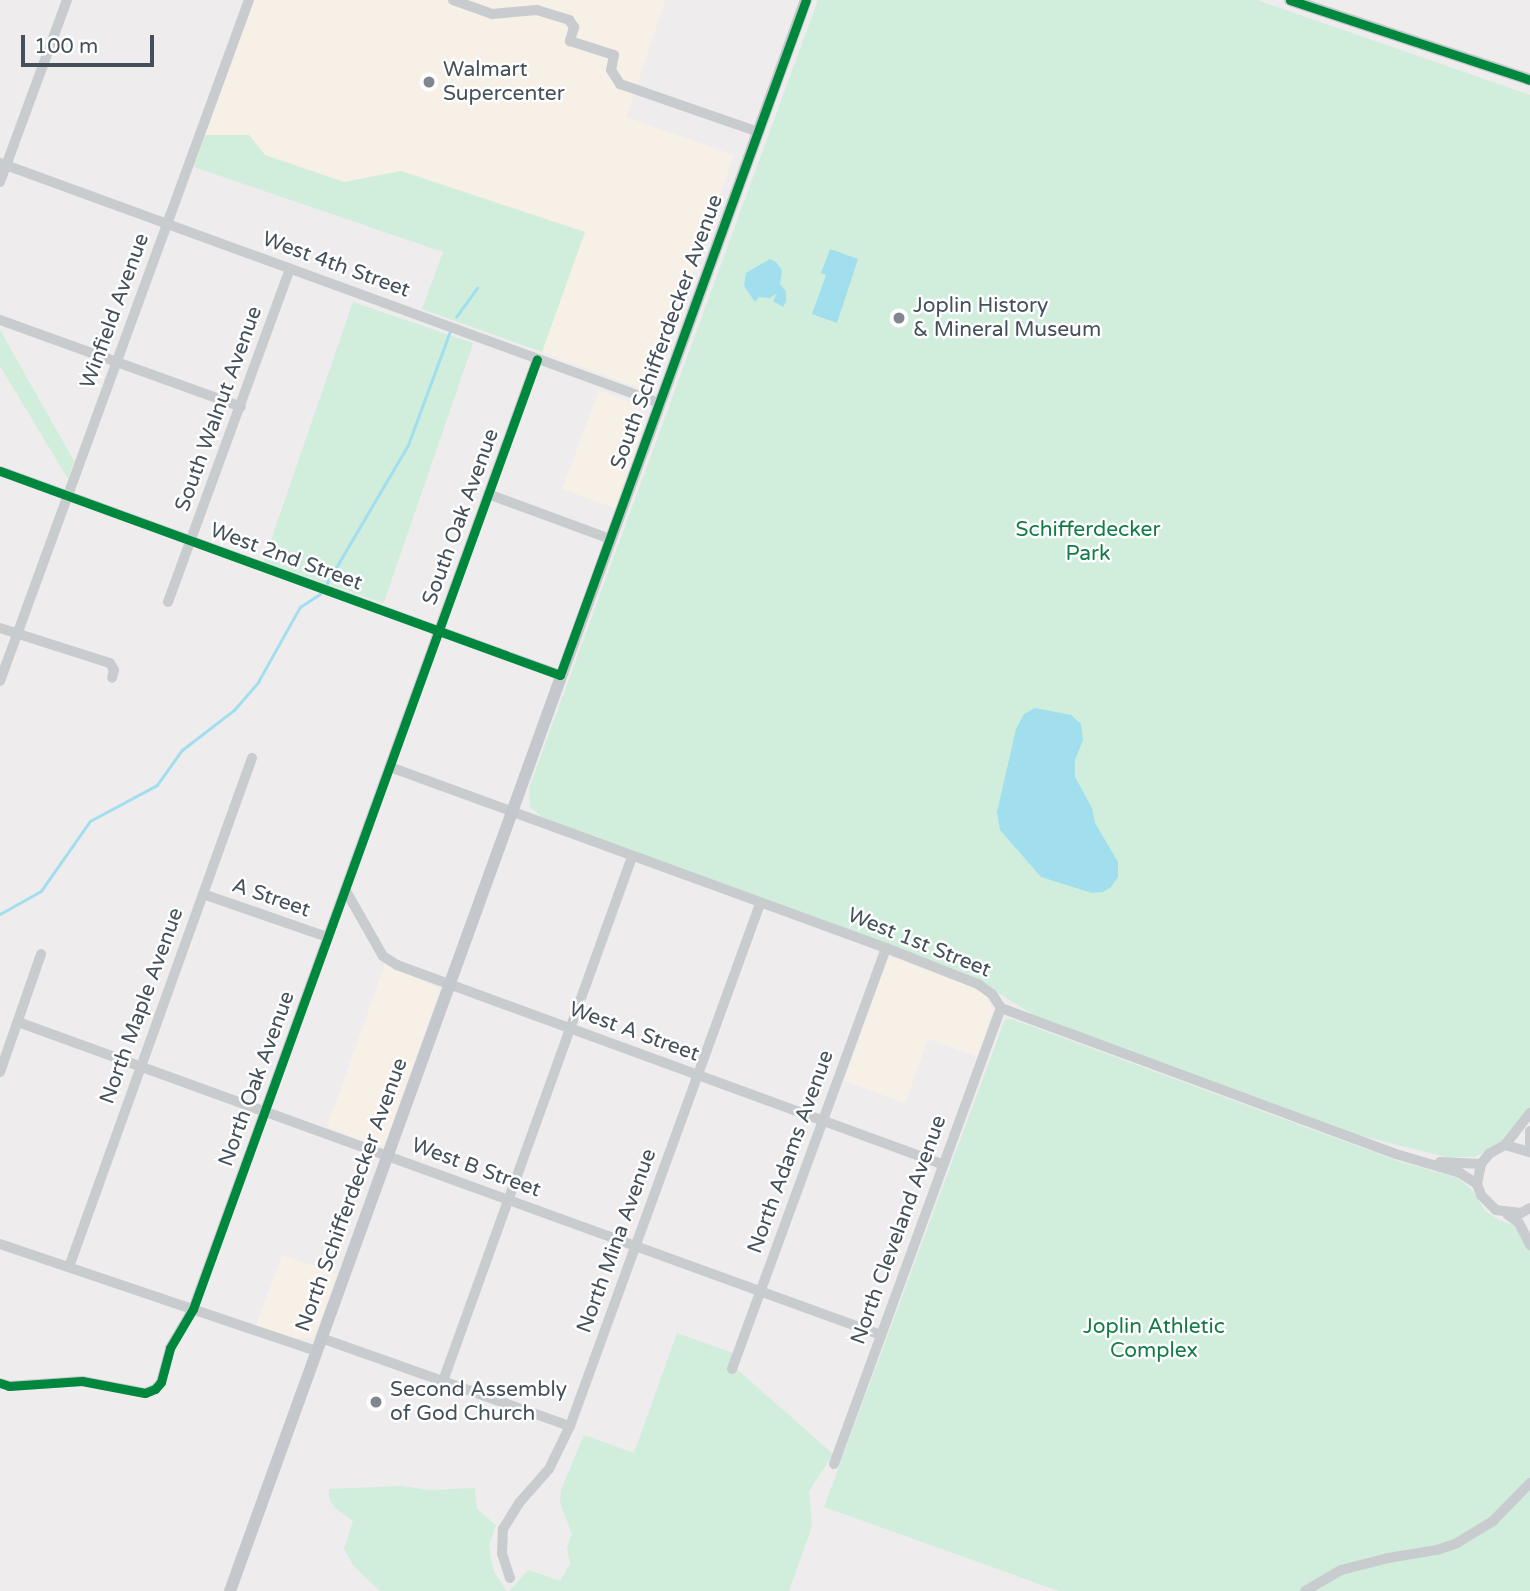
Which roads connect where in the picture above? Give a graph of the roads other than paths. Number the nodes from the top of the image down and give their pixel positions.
1 (66, 0) edge
2 (249, 0) edge
3 (453, 0) edge
4 (806, 0) edge
5 (1290, 0) edge
6 (1530, 80) edge
7 (759, 132) junction
8 (3, 164) edge
9 (0, 183) edge
10 (167, 224) junction
11 (290, 269) junction
12 (0, 320) edge
13 (537, 359) junction
14 (117, 361) junction
15 (659, 403) junction
16 (241, 407) junction
17 (0, 471) edge
18 (488, 494) junction
19 (68, 496) junction
20 (610, 539) junction
21 (192, 541) junction
22 (168, 602) dead end
23 (0, 628) edge
24 (438, 630) junction
25 (18, 634) junction
26 (560, 675) junction
27 (112, 678) dead end
28 (0, 681) edge
29 (252, 758) dead end
30 (390, 767) junction
31 (511, 812) junction
32 (632, 857) junction
33 (346, 891) junction
34 (202, 894) junction
35 (761, 904) junction
36 (327, 937) junction
37 (886, 948) junction
38 (41, 954) dead end
39 (449, 985) junction
40 (1001, 1008) junction
41 (18, 1022) junction
42 (570, 1029) junction
43 (141, 1066) junction
44 (0, 1072) edge
45 (698, 1076) junction
46 (265, 1111) junction
47 (1530, 1113) edge
48 (822, 1121) junction
49 (1530, 1131) edge
50 (1505, 1144) junction
51 (1530, 1149) edge
52 (387, 1156) junction
53 (1426, 1162) junction
54 (1481, 1164) junction
55 (944, 1165) junction
56 (1478, 1184) junction
57 (509, 1200) junction
58 (1530, 1208) edge
59 (1507, 1214) junction
60 (0, 1244) edge
61 (1530, 1245) edge
62 (636, 1246) junction
63 (69, 1267) junction
64 (761, 1292) junction
65 (193, 1309) junction
66 (881, 1335) junction
67 (318, 1345) junction
68 (732, 1369) dead end
69 (443, 1381) junction
70 (0, 1383) edge
71 (570, 1426) junction
72 (834, 1464) dead end
73 (1530, 1483) edge
74 (510, 1578) dead end
75 (230, 1591) edge
76 (1305, 1591) edge

1 - 8 street
2 - 10 street, Winfield Avenue
3 - 7 street
4 - 7 main road, South Schifferdecker Avenue
5 - 6 main road
7 - 15 main road, South Schifferdecker Avenue
8 - 9 street
8 - 10 street, West 4th Street
10 - 11 street, West 4th Street
10 - 14 street, Winfield Avenue
11 - 13 street, West 4th Street
11 - 16 street, South Walnut Avenue
12 - 14 street
13 - 15 street, West 4th Street
13 - 18 street, South Oak Avenue
14 - 16 street
14 - 19 street, Winfield Avenue
15 - 20 main road, South Schifferdecker Avenue
16 - 21 street, South Walnut Avenue
17 - 19 street, West 2nd Street
18 - 20 street
18 - 24 street, South Oak Avenue
19 - 21 street, West 2nd Street
19 - 25 street, Winfield Avenue
20 - 26 main road, South Schifferdecker Avenue
21 - 22 street, South Walnut Avenue
21 - 24 street, West 2nd Street
23 - 25 street
24 - 26 street, West 2nd Street
24 - 30 street, South Oak Avenue
25 - 27 street
25 - 28 street, Winfield Avenue
26 - 31 main road, South Schifferdecker Avenue
29 - 34 street, North Maple Avenue
30 - 31 street, West 1st Street
30 - 33 street, North Oak Avenue
31 - 32 street, West 1st Street
31 - 39 main road, North Schifferdecker Avenue
32 - 35 street, West 1st Street
32 - 42 street
33 - 36 street, North Oak Avenue
33 - 39 street, West A Street
34 - 36 street, A Street
34 - 43 street, North Maple Avenue
35 - 37 street, West 1st Street
35 - 45 street, North Mina Avenue
36 - 46 street, North Oak Avenue
37 - 40 street, West 1st Street
37 - 48 street, North Adams Avenue
38 - 41 street
39 - 42 street, West A Street
39 - 52 main road, North Schifferdecker Avenue
40 - 53 street, West 1st Street
40 - 55 street, North Cleveland Avenue
41 - 43 street, West B Street
41 - 44 street
42 - 45 street, West A Street
42 - 57 street
43 - 46 street, West B Street
43 - 63 street, North Maple Avenue
45 - 48 street, West A Street
45 - 62 street, North Mina Avenue
46 - 52 street, West B Street
46 - 65 street, North Oak Avenue
47 - 50 street
48 - 55 street, West A Street
48 - 64 street, North Adams Avenue
49 - 51 street
50 - 51 street
50 - 54 street
52 - 57 street, West B Street
52 - 67 main road, North Schifferdecker Avenue
53 - 54 street, West 1st Street
53 - 56 street, West 1st Street
54 - 56 street
55 - 66 street, North Cleveland Avenue
56 - 59 street
57 - 62 street, West B Street
57 - 69 street
58 - 59 street
59 - 61 street
60 - 63 street
62 - 64 street, West B Street
62 - 71 street, North Mina Avenue
63 - 65 street
64 - 66 street, West B Street
64 - 68 street, North Adams Avenue
65 - 67 street
65 - 70 street, North Oak Avenue
66 - 72 street, North Cleveland Avenue
67 - 69 street
67 - 75 main road, North Schifferdecker Avenue
69 - 71 street
71 - 74 street, North Mina Avenue
73 - 76 street

